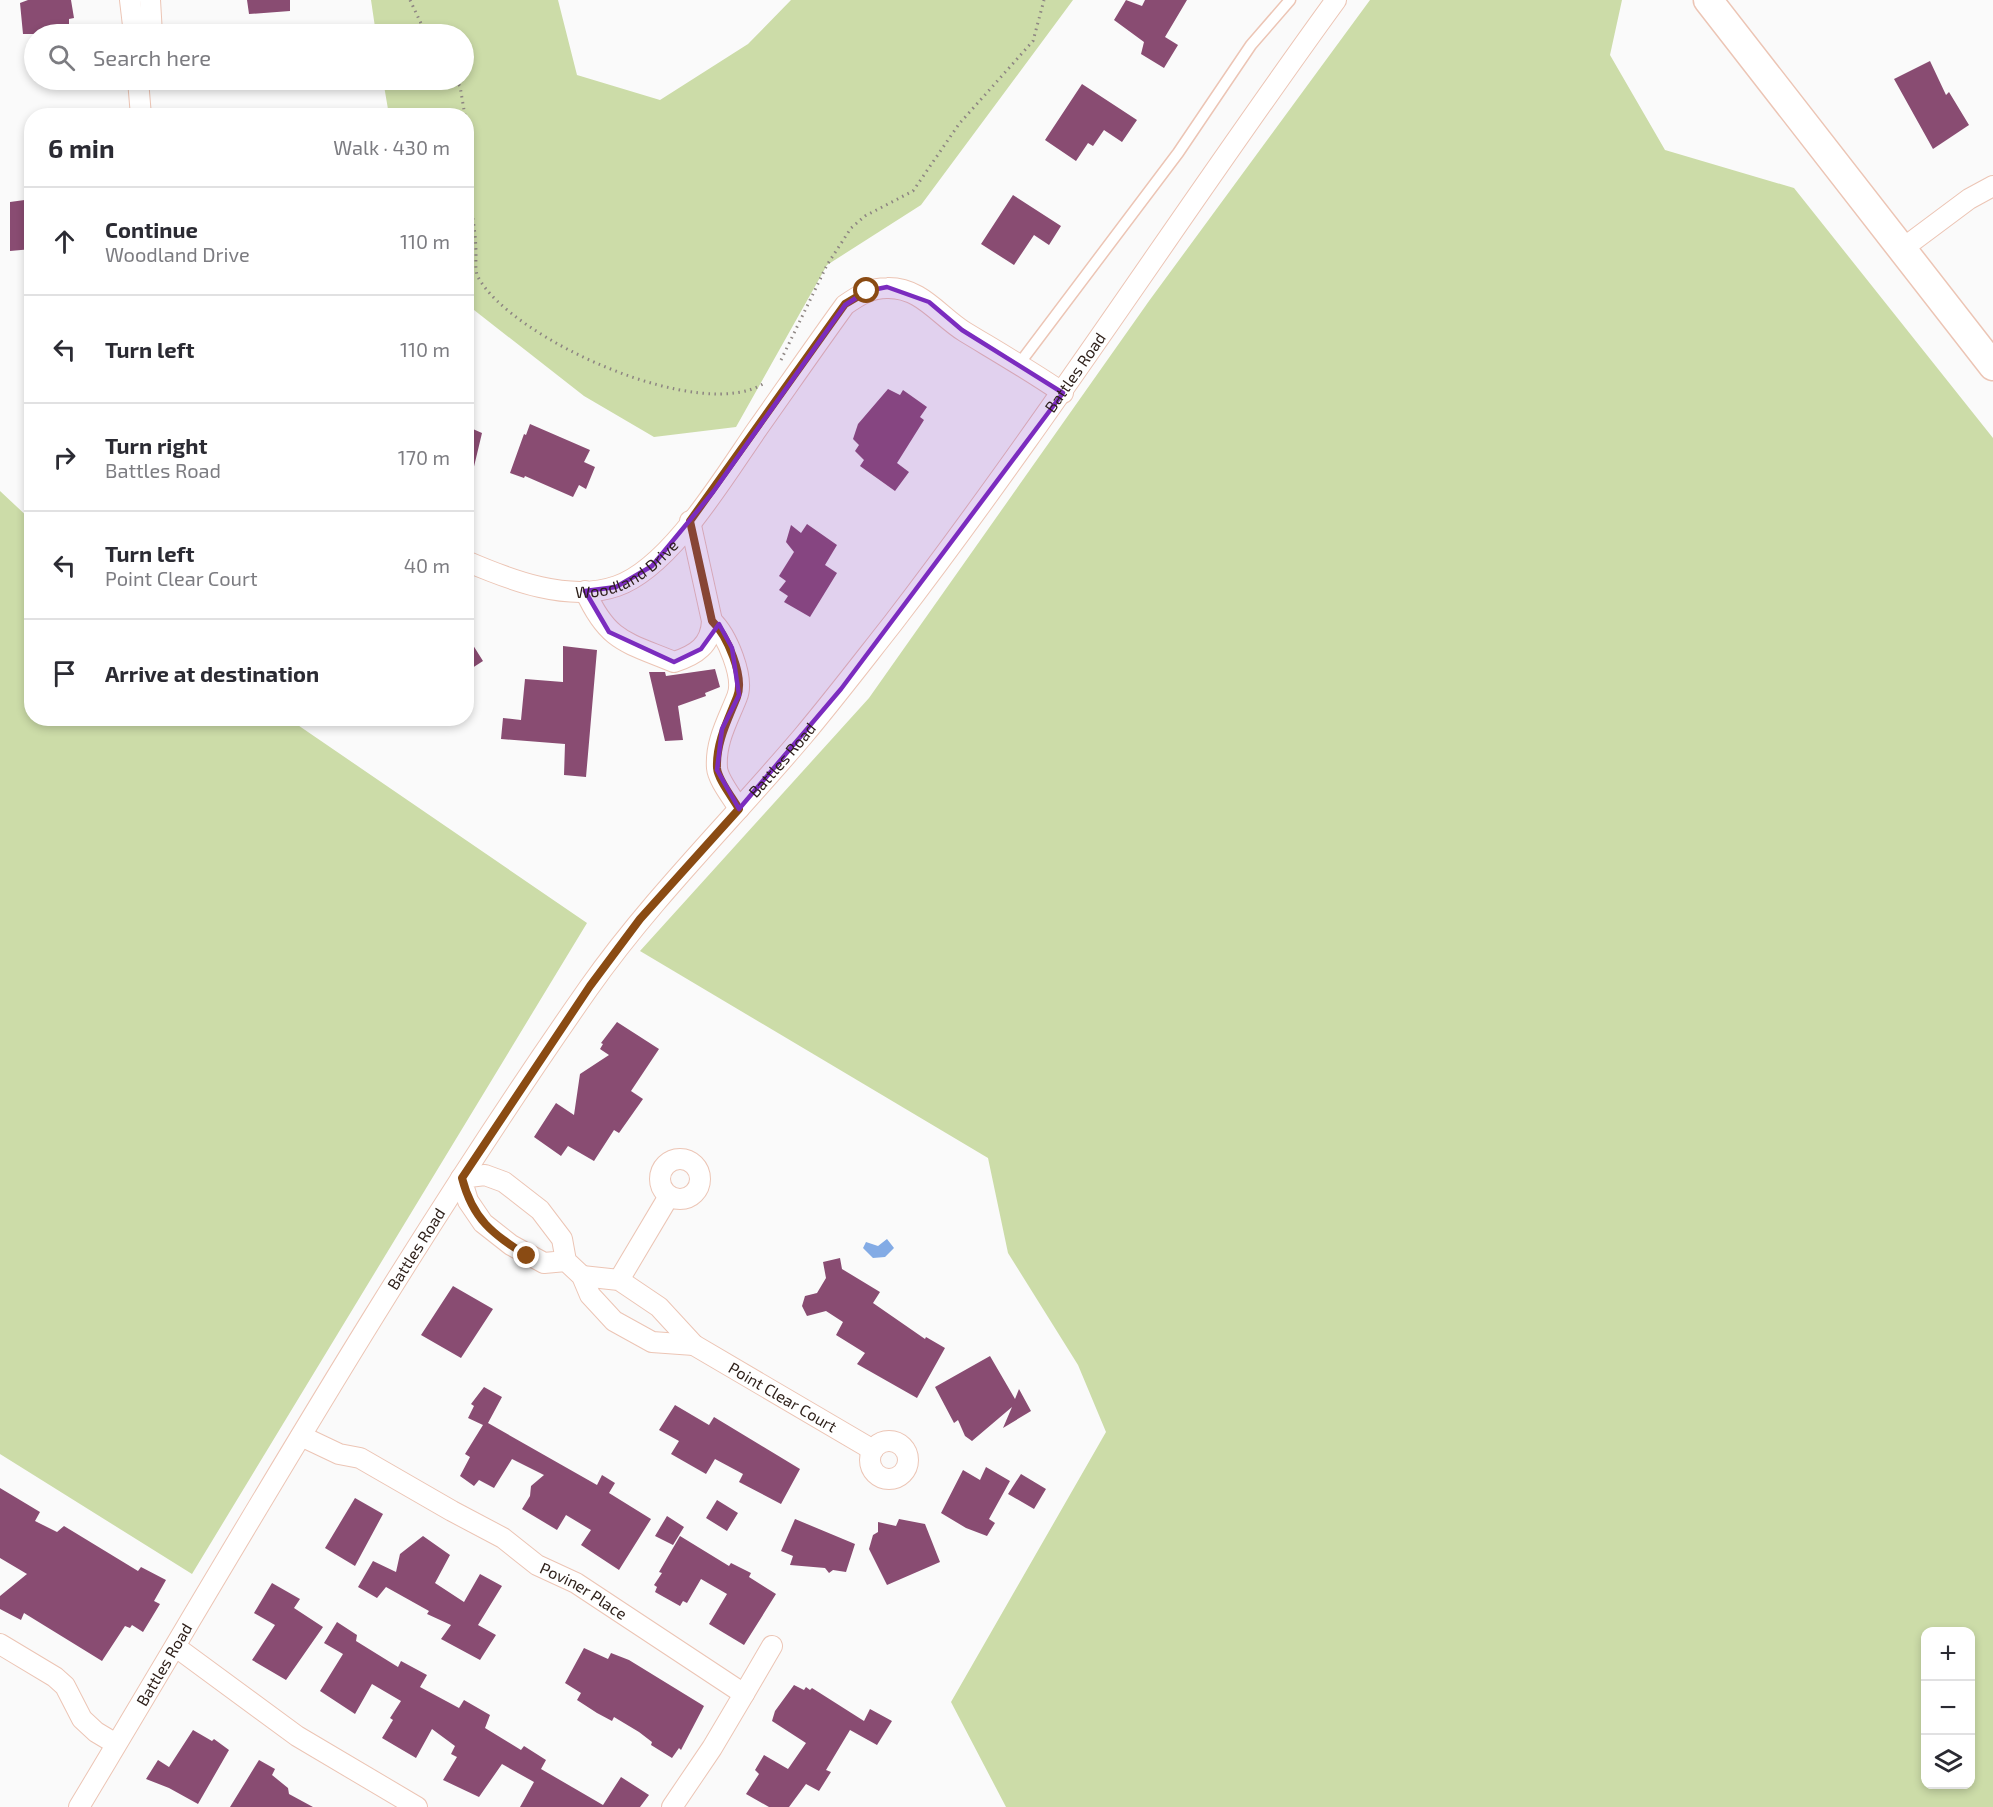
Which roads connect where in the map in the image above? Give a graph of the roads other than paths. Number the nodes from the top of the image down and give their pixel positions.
1 (130, 0) edge
2 (150, 0) edge
3 (1290, 0) edge
4 (1336, 0) edge
5 (1708, 0) edge
6 (133, 24) edge
7 (151, 24) edge
8 (139, 90) edge
9 (152, 90) edge
10 (140, 108) edge
11 (153, 108) edge
12 (1993, 186) edge
13 (1902, 249) junction
14 (1019, 364) junction
15 (1993, 366) edge
16 (1063, 393) junction
17 (690, 521) junction
18 (474, 564) edge
19 (585, 591) junction
20 (712, 621) junction
21 (739, 809) junction
22 (462, 1178) junction
23 (669, 1196) dead end
24 (566, 1261) junction
25 (582, 1276) junction
26 (619, 1280) junction
27 (694, 1345) junction
28 (302, 1436) junction
29 (873, 1450) dead end
30 (0, 1644) edge
31 (772, 1646) dead end
32 (176, 1647) junction
33 (744, 1694) junction
34 (116, 1744) junction
35 (79, 1807) edge
36 (417, 1807) edge
37 (672, 1807) edge

1 - 6 street
2 - 7 street
3 - 14 lane
4 - 16 street, Battles Road
5 - 13 main road
8 - 10 street
9 - 11 street
12 - 13 street
13 - 15 main road
14 - 16 street, Woodland Drive
14 - 17 street, Woodland Drive
16 - 21 street, Battles Road
17 - 19 street, Woodland Drive
17 - 20 street
18 - 19 street, Woodland Drive
19 - 20 street
20 - 21 street
21 - 22 street, Battles Road
22 - 24 street
22 - 24 street, Point Clear Court
22 - 28 street, Battles Road
23 - 26 street
24 - 25 street, Point Clear Court
25 - 26 street, Point Clear Court
25 - 27 street, Point Clear Court
26 - 27 street, Point Clear Court
27 - 29 street, Point Clear Court
28 - 32 street, Battles Road
28 - 33 street, Poviner Place
30 - 34 street
31 - 33 street
32 - 34 street, Battles Road
32 - 36 street
33 - 37 street
34 - 35 street, Battles Road

